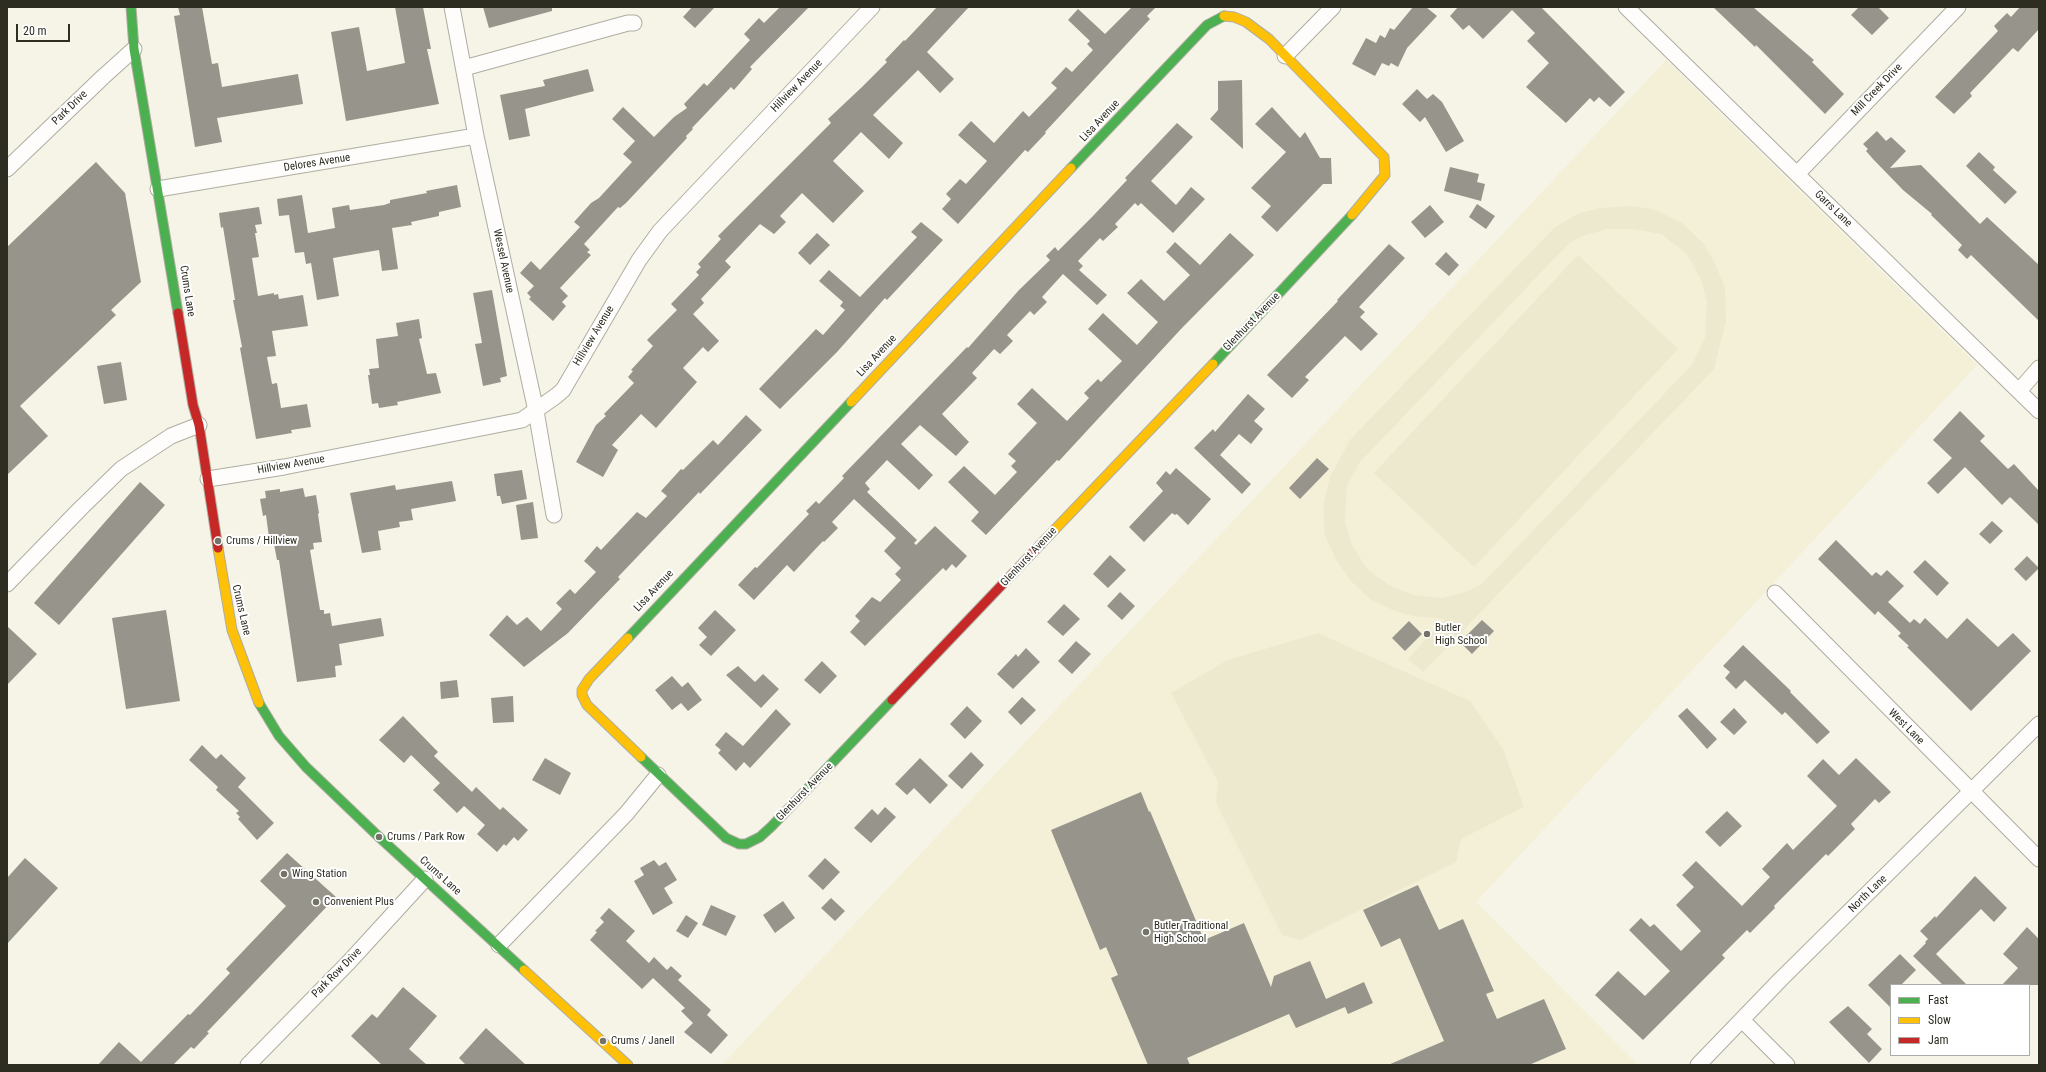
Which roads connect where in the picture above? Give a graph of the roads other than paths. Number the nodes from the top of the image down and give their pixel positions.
1 (131, 7) edge
2 (452, 7) edge
3 (872, 7) edge
4 (1333, 7) edge
5 (1626, 7) edge
6 (1958, 7) edge
7 (634, 23) dead end
8 (134, 49) junction
9 (1285, 56) junction
10 (464, 68) junction
11 (476, 136) junction
12 (7, 169) edge
13 (1797, 174) junction
14 (158, 189) junction
15 (2039, 368) edge
16 (2019, 391) junction
17 (536, 410) junction
18 (2039, 411) edge
19 (199, 425) junction
20 (208, 479) junction
21 (554, 515) dead end
22 (7, 584) edge
23 (1775, 593) dead end
24 (2039, 724) edge
25 (658, 775) junction
26 (1972, 792) junction
27 (2039, 859) edge
28 (425, 879) junction
29 (499, 945) junction
30 (1742, 1020) junction
31 (248, 1065) edge
32 (628, 1065) edge
33 (1698, 1065) edge
34 (1786, 1065) edge

1 - 8 street, Crums Lane
2 - 10 street, Wessel Avenue
3 - 17 street, Hillview Avenue
4 - 9 street
5 - 13 street, Garrs Lane
6 - 13 street, Mill Creek Drive
7 - 10 street
8 - 12 street, Park Drive
8 - 14 street, Crums Lane
9 - 25 street, Lisa Avenue
9 - 25 street, Glenhurst Avenue
10 - 11 street, Wessel Avenue
11 - 14 street, Delores Avenue
11 - 17 street, Wessel Avenue
13 - 16 street, Garrs Lane
14 - 19 street, Crums Lane
15 - 16 street
16 - 18 street, Garrs Lane
17 - 20 street, Hillview Avenue
17 - 21 street, Wessel Avenue
19 - 20 street, Crums Lane
19 - 22 street
20 - 28 street, Crums Lane
23 - 26 street, West Lane
24 - 26 street, North Lane
25 - 29 street
26 - 27 street, West Lane
26 - 30 street, North Lane
28 - 29 street, Crums Lane
28 - 31 street, Park Row Drive
29 - 32 street, Crums Lane
30 - 33 street, North Lane
30 - 34 street

